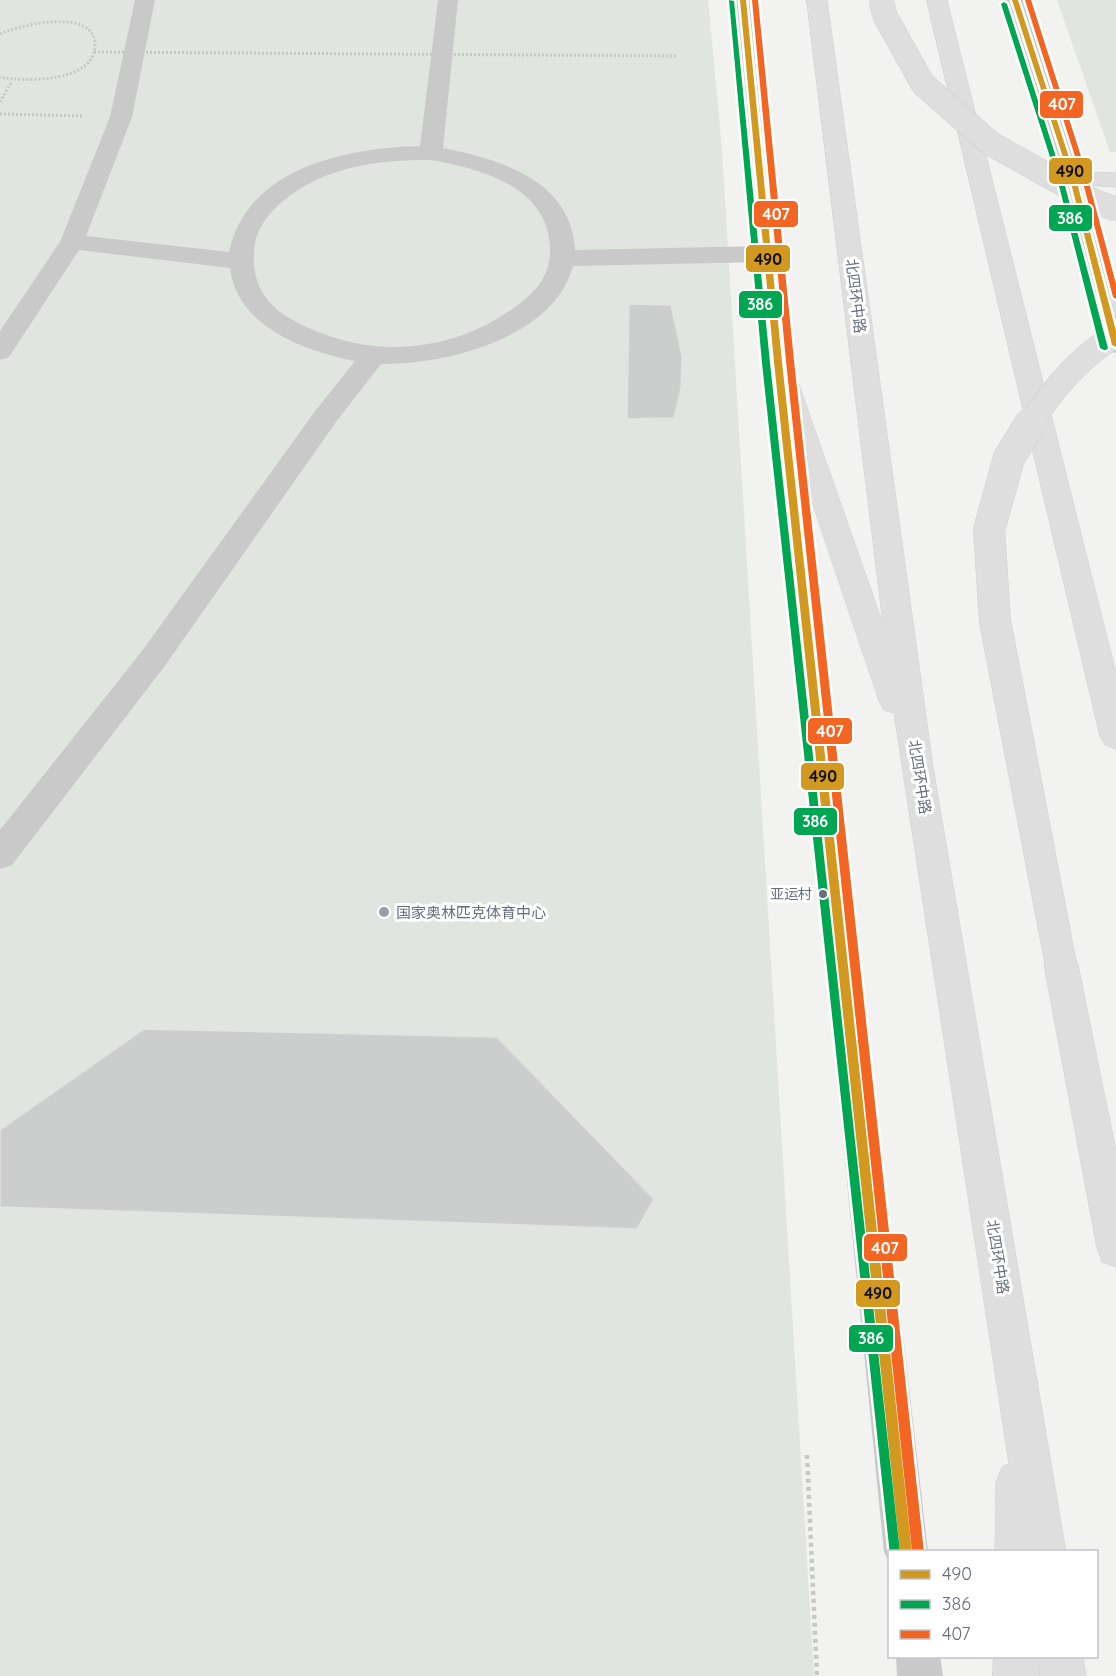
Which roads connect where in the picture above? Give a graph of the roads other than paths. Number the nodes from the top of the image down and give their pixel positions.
1 (145, 0) edge
2 (448, 0) edge
3 (743, 0) edge
4 (817, 0) edge
5 (881, 0) edge
6 (937, 0) edge
7 (1015, 0) edge
8 (431, 153) junction
9 (1073, 179) junction
10 (1116, 180) edge
11 (1116, 209) edge
12 (72, 242) junction
13 (768, 254) junction
14 (564, 258) junction
15 (239, 261) junction
16 (1113, 316) edge
17 (1116, 345) edge
18 (0, 351) edge
19 (374, 355) junction
20 (778, 362) junction
21 (1116, 736) edge
22 (917, 767) junction
23 (0, 855) edge
24 (1116, 1248) edge
25 (1018, 1382) junction
26 (906, 1550) edge
27 (1017, 1550) edge
28 (1044, 1550) edge
29 (918, 1658) edge
30 (1016, 1658) edge
31 (1060, 1658) edge
32 (920, 1676) edge
33 (1016, 1676) edge
34 (1063, 1676) edge

1 - 12 street
2 - 8 street
3 - 13 street
4 - 22 main road, 北四环中路
5 - 11 main road, bridge
6 - 21 main road
7 - 9 street
8 - 14 street
8 - 15 street
9 - 10 main road
9 - 16 street
12 - 15 street
12 - 18 street
13 - 14 street
13 - 20 street
14 - 19 street
15 - 19 street
16 - 17 street
16 - 24 main road, bridge
19 - 23 street
20 - 22 main road
20 - 26 street
22 - 25 main road, 北四环中路
25 - 27 main road
25 - 28 main road, 北四环中路
29 - 32 street
30 - 33 main road
31 - 34 main road

